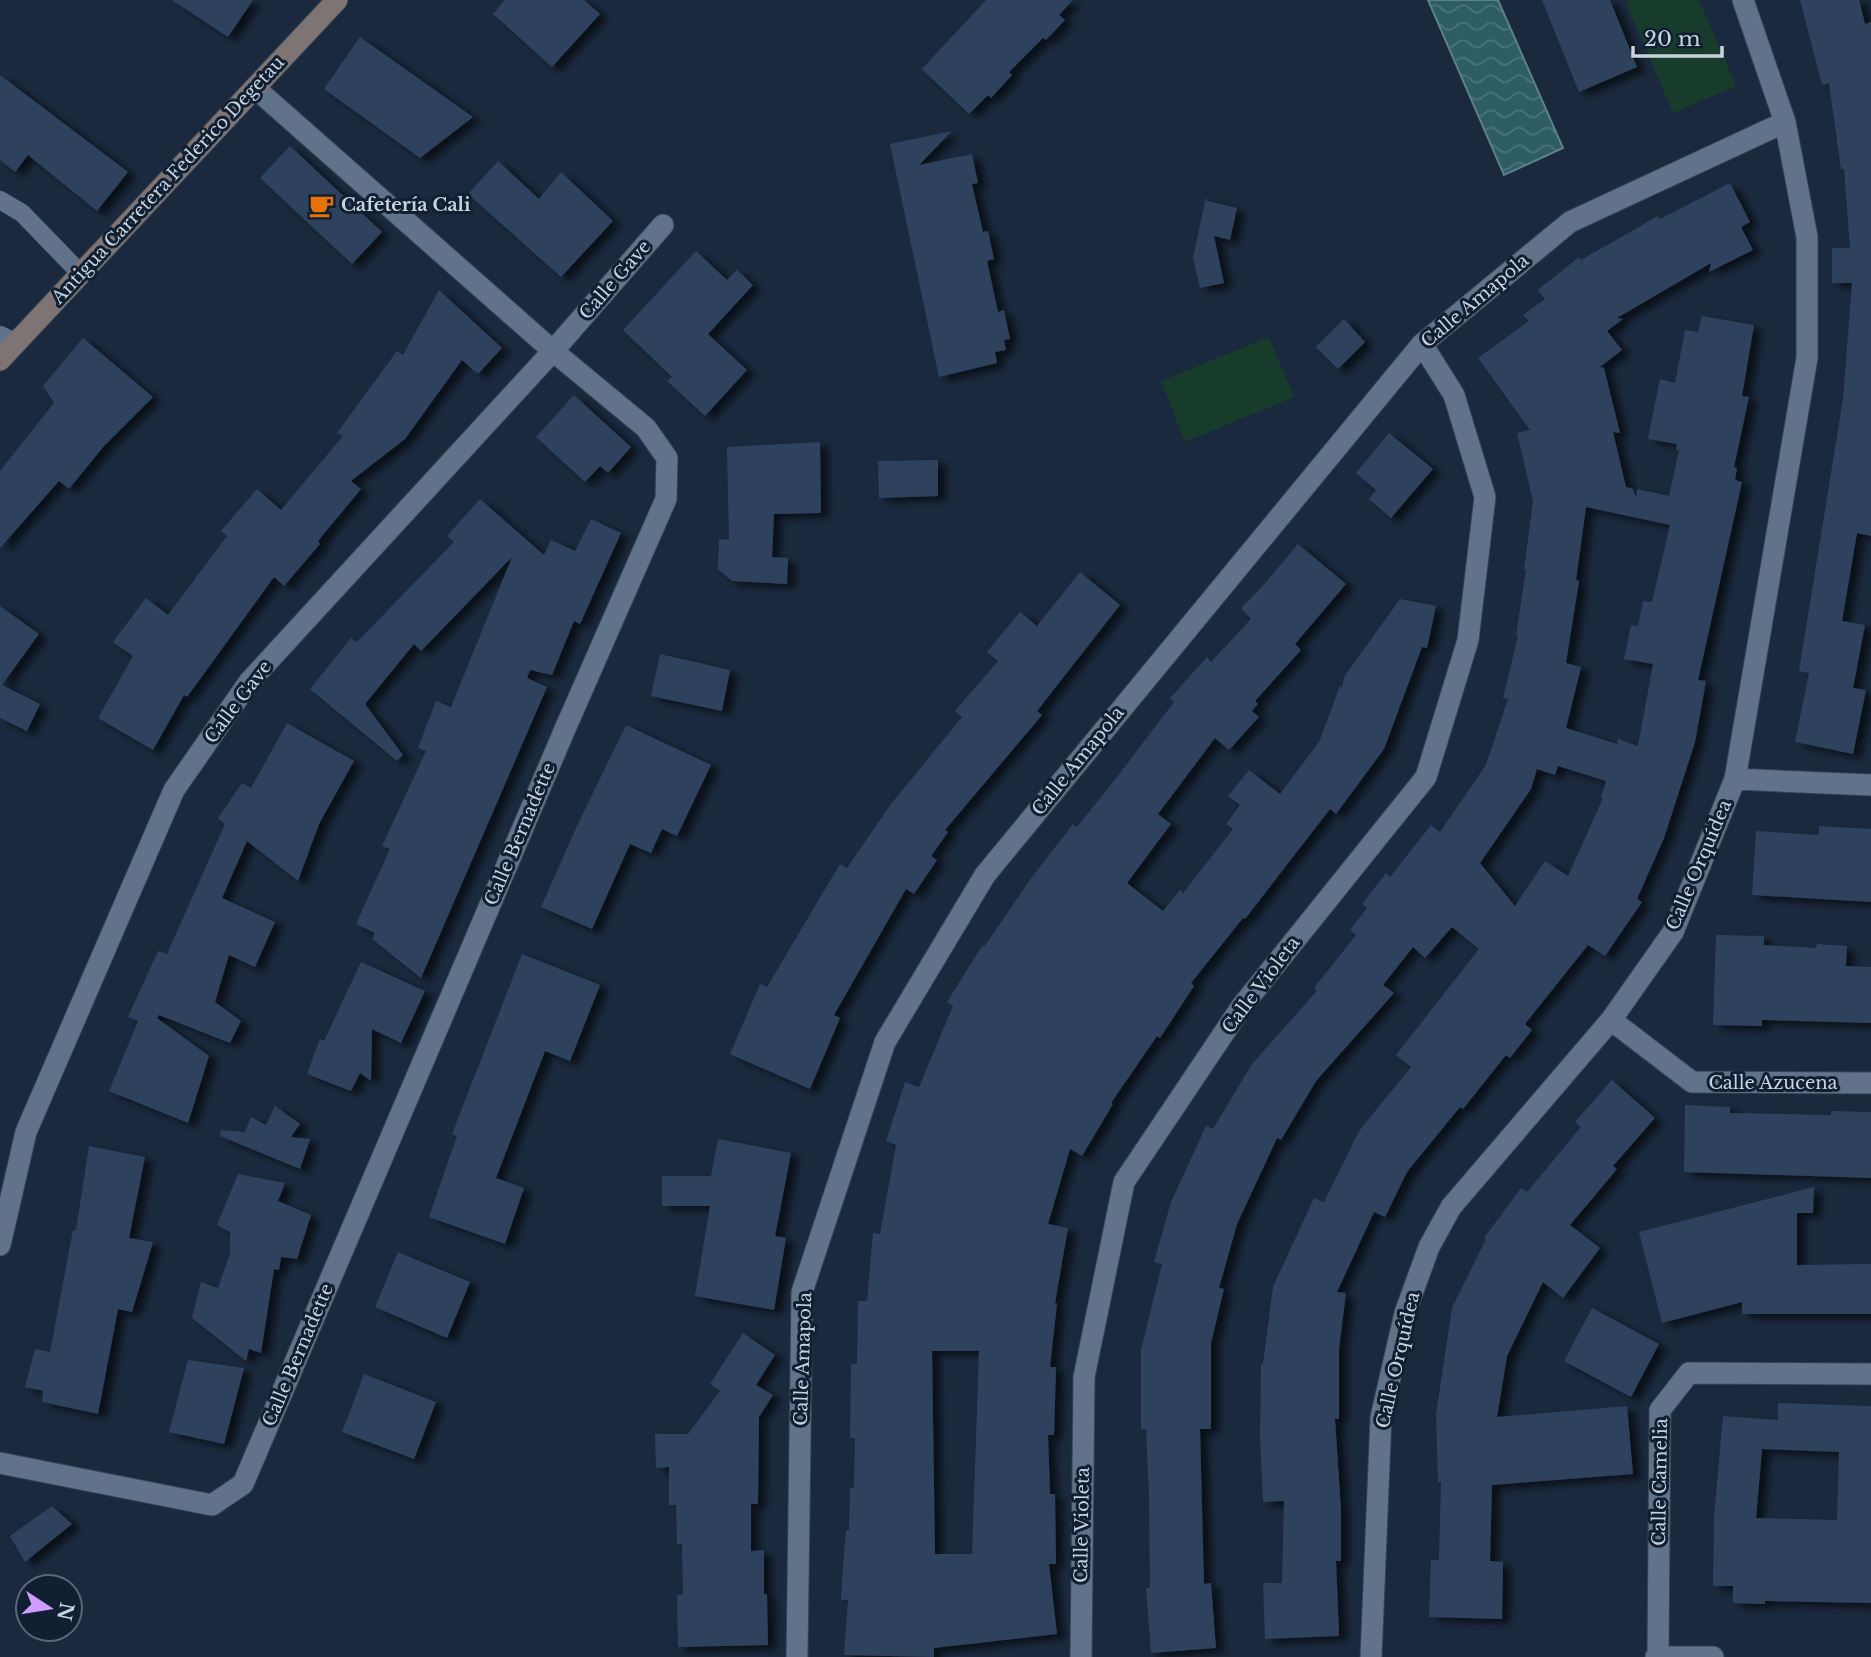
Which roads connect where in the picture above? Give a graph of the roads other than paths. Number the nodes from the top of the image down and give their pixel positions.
1 (337, 0) edge
2 (1742, 0) edge
3 (255, 88) junction
4 (1785, 122) junction
5 (0, 200) edge
6 (663, 225) dead end
7 (81, 274) junction
8 (8, 339) edge
9 (1422, 344) junction
10 (553, 351) junction
11 (0, 360) edge
12 (1735, 779) junction
13 (1871, 785) edge
14 (1611, 1020) junction
15 (1871, 1083) edge
16 (0, 1245) edge
17 (1871, 1374) edge
18 (0, 1463) edge
19 (797, 1657) edge
20 (1081, 1657) edge
21 (1371, 1657) edge
22 (1657, 1657) edge
23 (1713, 1657) edge

1 - 3 street, Antigua Carretera Federico Degetau
2 - 4 street, Calle Orquídea
3 - 7 street, Antigua Carretera Federico Degetau
3 - 10 street, Calle Bernadette
4 - 9 street, Calle Amapola
4 - 12 street, Calle Orquídea
5 - 7 lane
6 - 10 street, Calle Gave
7 - 8 street, Antigua Carretera Federico Degetau
8 - 11 street, Antigua Carretera Federico Degetau
9 - 19 street, Calle Amapola
9 - 20 street, Calle Violeta
10 - 16 street, Calle Gave
10 - 18 street, Calle Bernadette
12 - 13 street
12 - 14 street, Calle Orquídea
14 - 15 street, Calle Azucena
14 - 21 street, Calle Orquídea
17 - 22 street, Calle Camelia
22 - 23 street

